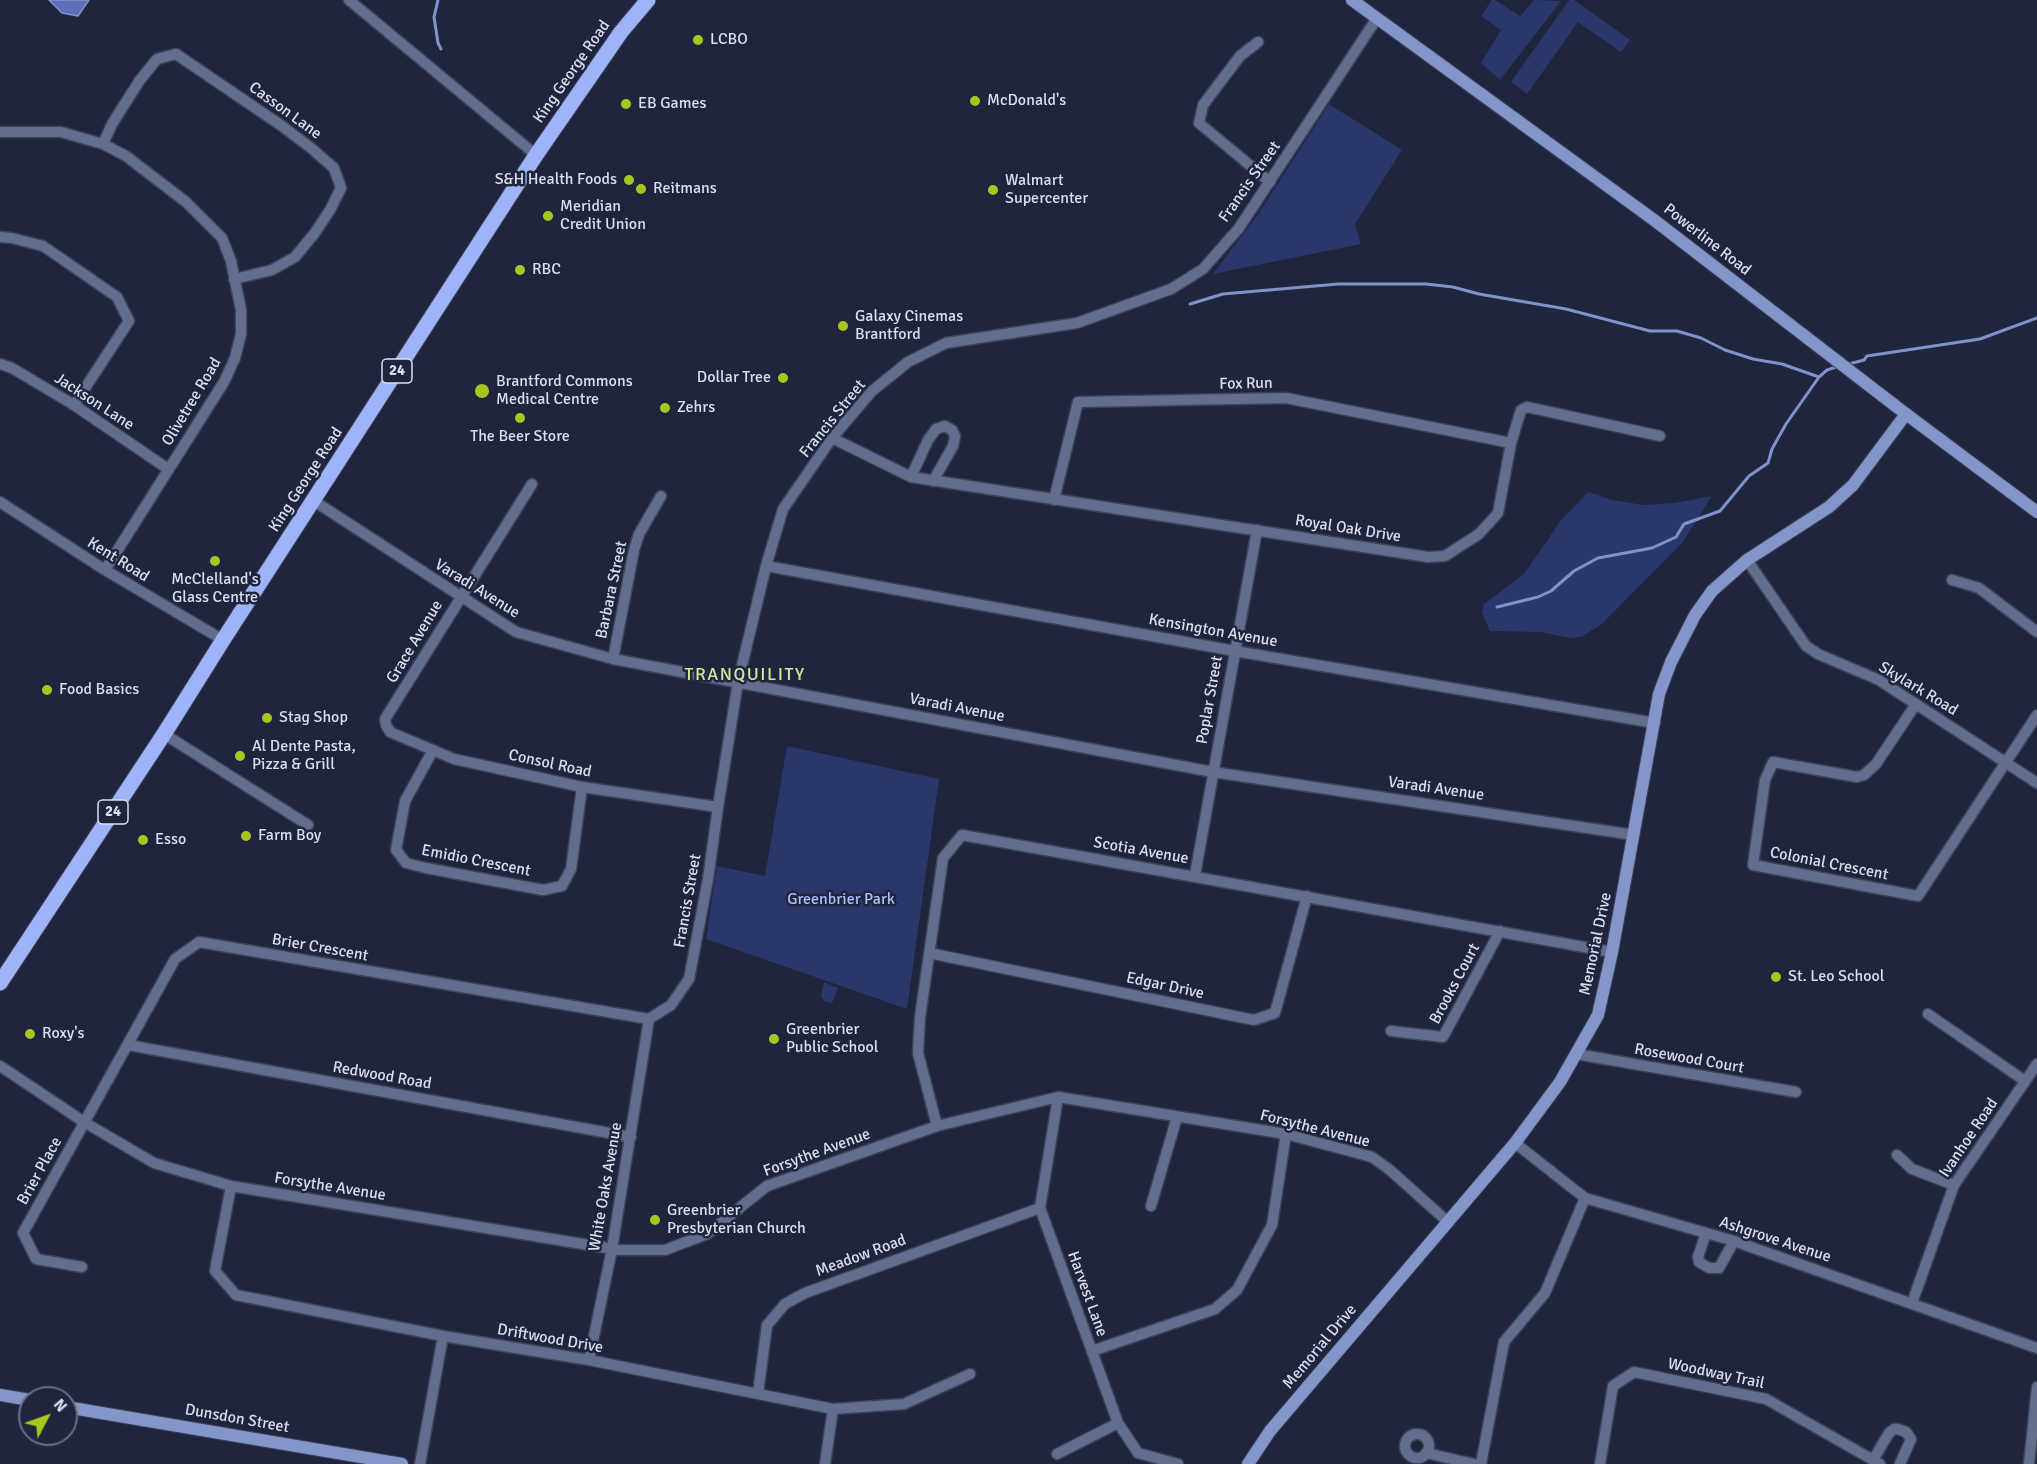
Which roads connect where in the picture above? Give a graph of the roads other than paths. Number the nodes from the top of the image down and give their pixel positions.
1 (350, 0) edge
2 (648, 0) edge
3 (1352, 0) edge
4 (1377, 18) junction
5 (1258, 42) dead end
6 (0, 132) edge
7 (103, 144) junction
8 (536, 155) junction
9 (1270, 182) junction
10 (0, 237) edge
11 (234, 279) junction
12 (0, 364) edge
13 (74, 405) junction
14 (1906, 414) junction
15 (1660, 436) dead end
16 (832, 438) junction
17 (1511, 442) junction
18 (168, 469) junction
19 (911, 477) junction
20 (933, 481) junction
21 (532, 484) dead end
22 (661, 496) dead end
23 (1054, 500) junction
24 (314, 501) junction
25 (0, 502) edge
26 (2037, 512) edge
27 (1257, 530) junction
28 (1747, 560) junction
29 (766, 566) junction
30 (105, 570) junction
31 (1952, 580) dead end
32 (460, 597) junction
33 (2037, 632) edge
34 (223, 640) junction
35 (1234, 651) junction
36 (613, 659) junction
37 (738, 682) junction
38 (1916, 704) junction
39 (2037, 715) edge
40 (1655, 723) junction
41 (386, 725) joint
42 (165, 734) junction
43 (433, 750) junction
44 (2007, 762) junction
45 (1213, 772) junction
46 (2037, 783) edge
47 (582, 787) junction
48 (718, 807) junction
49 (308, 825) dead end
50 (1634, 835) junction
51 (1195, 875) junction
52 (1307, 896) junction
53 (1500, 931) junction
54 (1612, 952) junction
55 (930, 953) junction
56 (0, 983) edge
57 (1928, 1014) dead end
58 (649, 1019) junction
59 (1391, 1031) dead end
60 (128, 1045) junction
61 (1576, 1054) junction
62 (2037, 1064) edge
63 (0, 1066) edge
64 (2025, 1082) junction
65 (1796, 1092) dead end
66 (1058, 1097) junction
67 (1177, 1117) junction
68 (84, 1122) junction
69 (937, 1126) junction
70 (1286, 1134) junction
71 (631, 1137) junction
72 (1515, 1143) junction
73 (1897, 1155) dead end
74 (1954, 1185) junction
75 (231, 1186) junction
76 (1585, 1198) junction
77 (1150, 1206) dead end
78 (1040, 1208) junction
79 (1448, 1222) junction
80 (1706, 1233) junction
81 (1734, 1241) junction
82 (612, 1249) junction
83 (81, 1267) dead end
84 (1912, 1303) junction
85 (443, 1336) junction
86 (2037, 1348) edge
87 (1092, 1351) junction
88 (589, 1360) junction
89 (970, 1374) dead end
90 (2037, 1387) edge
91 (758, 1393) junction
92 (0, 1395) edge
93 (18, 1398) edge
94 (78, 1409) edge
95 (833, 1409) junction
96 (1119, 1423) junction
97 (1426, 1453) dead end
98 (1057, 1454) dead end
99 (1877, 1462) edge
100 (402, 1464) edge
101 (420, 1464) edge
102 (825, 1464) edge
103 (1178, 1464) edge
104 (1248, 1464) edge
105 (1474, 1464) edge
106 (1481, 1464) edge
107 (1600, 1464) edge
108 (1900, 1464) edge
109 (2029, 1464) edge

1 - 8 street
2 - 8 main road, King George Road / 24
3 - 4 main road, Powerline Road
4 - 9 street, Francis Street
4 - 14 main road, Powerline Road
5 - 9 street
6 - 7 street, Olivetree Road
7 - 11 street, Olivetree Road
7 - 11 street, Casson Lane
8 - 24 main road, King George Road / 24
9 - 16 street, Francis Street
10 - 13 street
11 - 18 street, Olivetree Road
12 - 13 street, Jackson Lane
13 - 18 street, Jackson Lane
14 - 26 main road, Powerline Road
14 - 28 main road, Memorial Drive
15 - 17 street, Royal Oak Drive
16 - 19 street, Royal Oak Drive
16 - 29 street, Francis Street
17 - 23 street, Fox Run
17 - 27 street, Royal Oak Drive
18 - 30 street, Olivetree Road
19 - 20 street, Royal Oak Drive
19 - 20 street
20 - 23 street, Royal Oak Drive
21 - 32 street, Grace Avenue
22 - 36 street, Barbara Street
23 - 27 street, Royal Oak Drive
24 - 32 street, Varadi Avenue
24 - 34 main road, King George Road / 24
25 - 30 street, Kent Road
27 - 35 street, Poplar Street
28 - 38 street, Skylark Road
28 - 40 main road, Memorial Drive
29 - 35 street, Kensington Avenue
29 - 37 street, Francis Street
30 - 34 street, Kent Road
31 - 33 street
32 - 36 street, Varadi Avenue
32 - 41 street, Grace Avenue
34 - 42 main road, King George Road / 24
35 - 40 street, Kensington Avenue
35 - 45 street, Poplar Street
36 - 37 street, Varadi Avenue
37 - 45 street, Varadi Avenue
37 - 48 street, Francis Street
38 - 44 street, Skylark Road
38 - 44 street, Colonial Crescent
39 - 44 street
40 - 50 main road, Memorial Drive
41 - 43 street, Consol Road
42 - 49 street
42 - 56 main road, King George Road / 24
43 - 47 street, Consol Road
43 - 47 street, Emidio Crescent
44 - 46 street, Skylark Road
45 - 50 street, Varadi Avenue
45 - 51 street, Poplar Street
47 - 48 street, Consol Road
48 - 58 street, Francis Street
50 - 54 main road, Memorial Drive
51 - 52 street, Scotia Avenue
51 - 55 street, Scotia Avenue
52 - 53 street, Scotia Avenue
52 - 55 street, Edgar Drive
53 - 54 street, Scotia Avenue
53 - 59 street, Brooks Court
54 - 61 main road, Memorial Drive
55 - 69 street, Scotia Avenue
57 - 64 street
58 - 60 street, Brier Crescent
58 - 71 street, White Oaks Avenue
60 - 68 street, Brier Crescent
60 - 71 street, Redwood Road
61 - 65 street, Rosewood Court
61 - 72 main road, Memorial Drive
62 - 64 street, Ivanhoe Road
63 - 68 street, Forsythe Avenue
64 - 74 street, Ivanhoe Road
66 - 67 street, Forsythe Avenue
66 - 69 street, Forsythe Avenue
66 - 78 street, Harvest Lane
67 - 70 street, Forsythe Avenue
67 - 77 street
68 - 75 street, Forsythe Avenue
68 - 83 street, Brier Place
69 - 82 street, Forsythe Avenue
70 - 79 street, Forsythe Avenue
70 - 87 street
71 - 82 street, White Oaks Avenue
72 - 76 street, Ashgrove Avenue
72 - 79 main road, Memorial Drive
73 - 74 street
74 - 84 street, Ivanhoe Road
75 - 82 street, Forsythe Avenue
75 - 85 street, Driftwood Drive
76 - 80 street, Ashgrove Avenue
76 - 106 street
78 - 87 street, Harvest Lane
78 - 91 street, Meadow Road
79 - 104 main road, Memorial Drive
80 - 81 street, Ashgrove Avenue
80 - 81 street
81 - 84 street, Ashgrove Avenue
82 - 88 street, White Oaks Avenue
84 - 86 street, Ashgrove Avenue
85 - 88 street, Driftwood Drive
85 - 101 street
87 - 96 street, Harvest Lane
88 - 91 street, Driftwood Drive
89 - 95 street, Driftwood Drive
90 - 109 street
91 - 95 street, Driftwood Drive
92 - 93 main road
94 - 100 main road, Dunsdon Street
95 - 102 street
96 - 98 street
96 - 103 street, Harvest Lane
97 - 105 street
99 - 107 street, Woodway Trail
99 - 108 street

